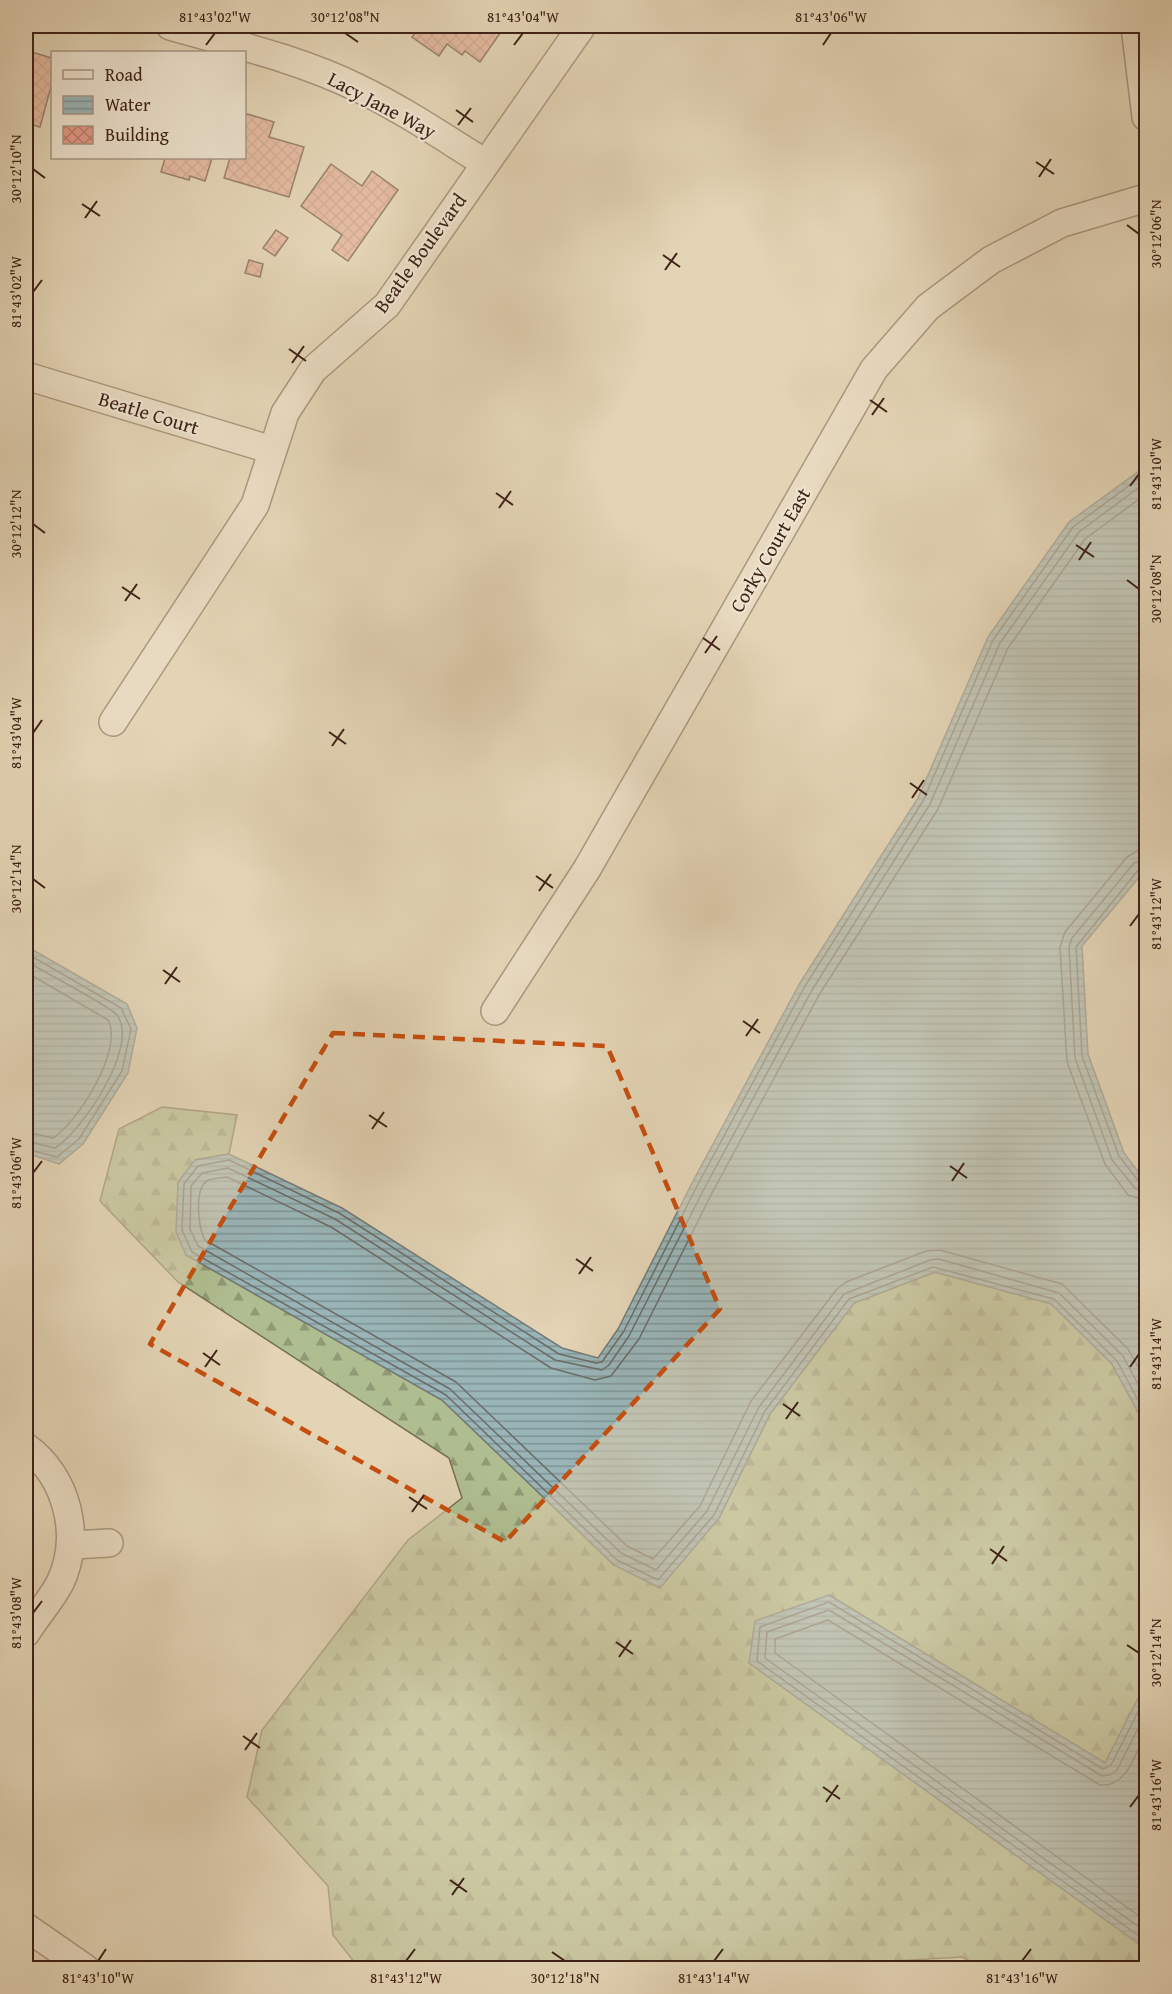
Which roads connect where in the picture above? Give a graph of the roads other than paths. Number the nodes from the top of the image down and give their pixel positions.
1 (170, 26) edge
2 (582, 26) edge
3 (1135, 26) edge
4 (1146, 117) edge
5 (485, 163) junction
6 (1146, 198) edge
7 (26, 376) edge
8 (272, 450) junction
9 (113, 722) dead end
10 (495, 1011) dead end
11 (26, 1447) edge
12 (109, 1543) dead end
13 (72, 1545) junction
14 (26, 1632) edge
15 (26, 1927) edge
16 (85, 1968) edge

1 - 5 street, Lacy Jane Way
2 - 5 street, Beatle Boulevard
3 - 4 street
5 - 8 street, Beatle Boulevard
6 - 10 street, Corky Court East
7 - 8 street, Beatle Court
8 - 9 street, Beatle Boulevard
11 - 13 street
12 - 13 street
13 - 14 street
15 - 16 street

